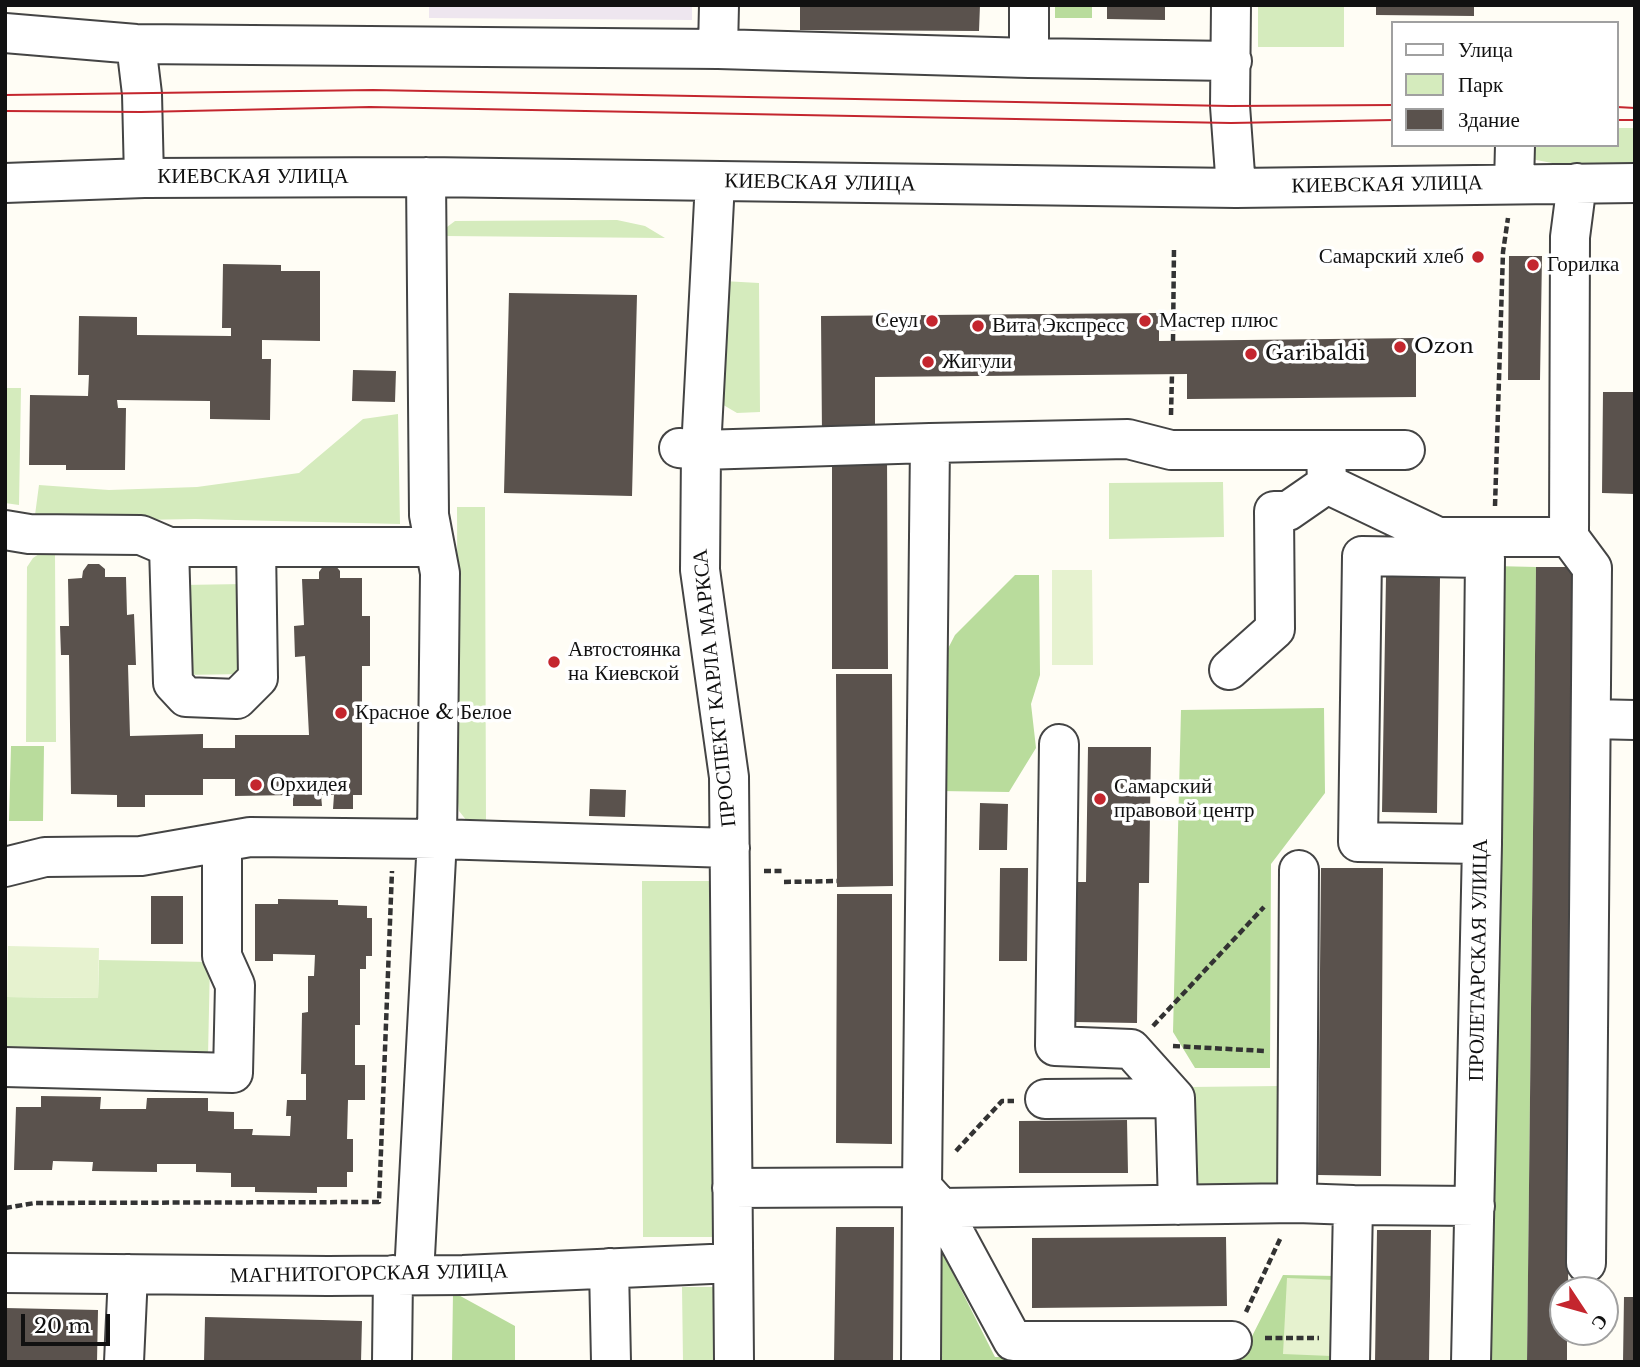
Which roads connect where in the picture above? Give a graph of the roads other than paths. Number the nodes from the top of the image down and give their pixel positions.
1 (719, 5) edge
2 (1029, 5) edge
3 (1231, 5) edge
4 (5, 33) edge
5 (136, 44) junction
6 (718, 49) junction
7 (1029, 58) junction
8 (1231, 61) junction
9 (1515, 147) edge
10 (426, 177) junction
11 (144, 178) junction
12 (715, 182) junction
13 (5, 183) edge
14 (1577, 183) junction
15 (1635, 183) edge
16 (1514, 184) junction
17 (1236, 188) junction
18 (930, 443) junction
19 (690, 449) junction
20 (1405, 450) dead end
21 (1327, 468) junction
22 (5, 530) edge
23 (1569, 537) junction
24 (169, 547) junction
25 (256, 547) junction
26 (435, 547) junction
27 (1490, 547) junction
28 (1229, 670) dead end
29 (1591, 719) junction
30 (1635, 720) edge
31 (1059, 744) dead end
32 (437, 839) junction
33 (222, 842) junction
34 (1482, 844) junction
35 (730, 848) junction
36 (5, 867) edge
37 (1299, 870) road end
38 (5, 1067) edge
39 (1175, 1098) junction
40 (1045, 1100) road end
41 (732, 1188) junction
42 (932, 1198) junction
43 (1297, 1203) junction
44 (1178, 1205) junction
45 (1353, 1205) junction
46 (1475, 1206) junction
47 (733, 1263) junction
48 (1587, 1263) dead end
49 (609, 1268) junction
50 (5, 1273) edge
51 (128, 1274) junction
52 (404, 1275) junction
53 (1232, 1341) road end
54 (124, 1362) edge
55 (391, 1362) edge
56 (611, 1362) edge
57 (734, 1362) edge
58 (921, 1362) edge
59 (1350, 1362) edge
60 (1471, 1362) edge

1 - 6 street
2 - 7 street
3 - 8 street
4 - 5 street
5 - 6 street
5 - 11 street
6 - 7 street
7 - 8 street
8 - 17 street
9 - 16 street
10 - 11 street, КИЕВСКАЯ УЛИЦА
10 - 12 street, КИЕВСКАЯ УЛИЦА
10 - 26 street
11 - 13 street, КИЕВСКАЯ УЛИЦА
12 - 17 street, КИЕВСКАЯ УЛИЦА
12 - 19 street, ПРОСПЕКТ КАРЛА МАРКСА
14 - 15 street, КИЕВСКАЯ УЛИЦА
14 - 16 street, КИЕВСКАЯ УЛИЦА
14 - 23 street
16 - 17 street, КИЕВСКАЯ УЛИЦА
18 - 19 street
18 - 21 street
18 - 42 street
19 - 35 street, ПРОСПЕКТ КАРЛА МАРКСА
20 - 21 street
21 - 27 street
21 - 28 street
22 - 24 street
23 - 27 street
23 - 29 street
24 - 25 street
24 - 25 street
25 - 26 street
26 - 32 street
27 - 34 street, ПРОЛЕТАРСКАЯ УЛИЦА
27 - 34 street
29 - 30 street
29 - 48 street
31 - 39 street
32 - 33 street
32 - 35 street
32 - 52 street
33 - 36 street
33 - 38 street
34 - 46 street, ПРОЛЕТАРСКАЯ УЛИЦА
35 - 41 street, ПРОСПЕКТ КАРЛА МАРКСА
37 - 43 street
39 - 40 street
39 - 44 street
41 - 42 street
41 - 47 street, ПРОСПЕКТ КАРЛА МАРКСА
42 - 44 street
42 - 53 street
42 - 58 street
43 - 44 street
43 - 45 street
45 - 46 street
45 - 59 street
46 - 60 street, ПРОЛЕТАРСКАЯ УЛИЦА
47 - 49 street, МАГНИТОГОРСКАЯ УЛИЦА
47 - 57 street, ПРОСПЕКТ КАРЛА МАРКСА
49 - 52 street, МАГНИТОГОРСКАЯ УЛИЦА
49 - 56 street
50 - 51 street, МАГНИТОГОРСКАЯ УЛИЦА
51 - 52 street, МАГНИТОГОРСКАЯ УЛИЦА
51 - 54 street
52 - 55 street

